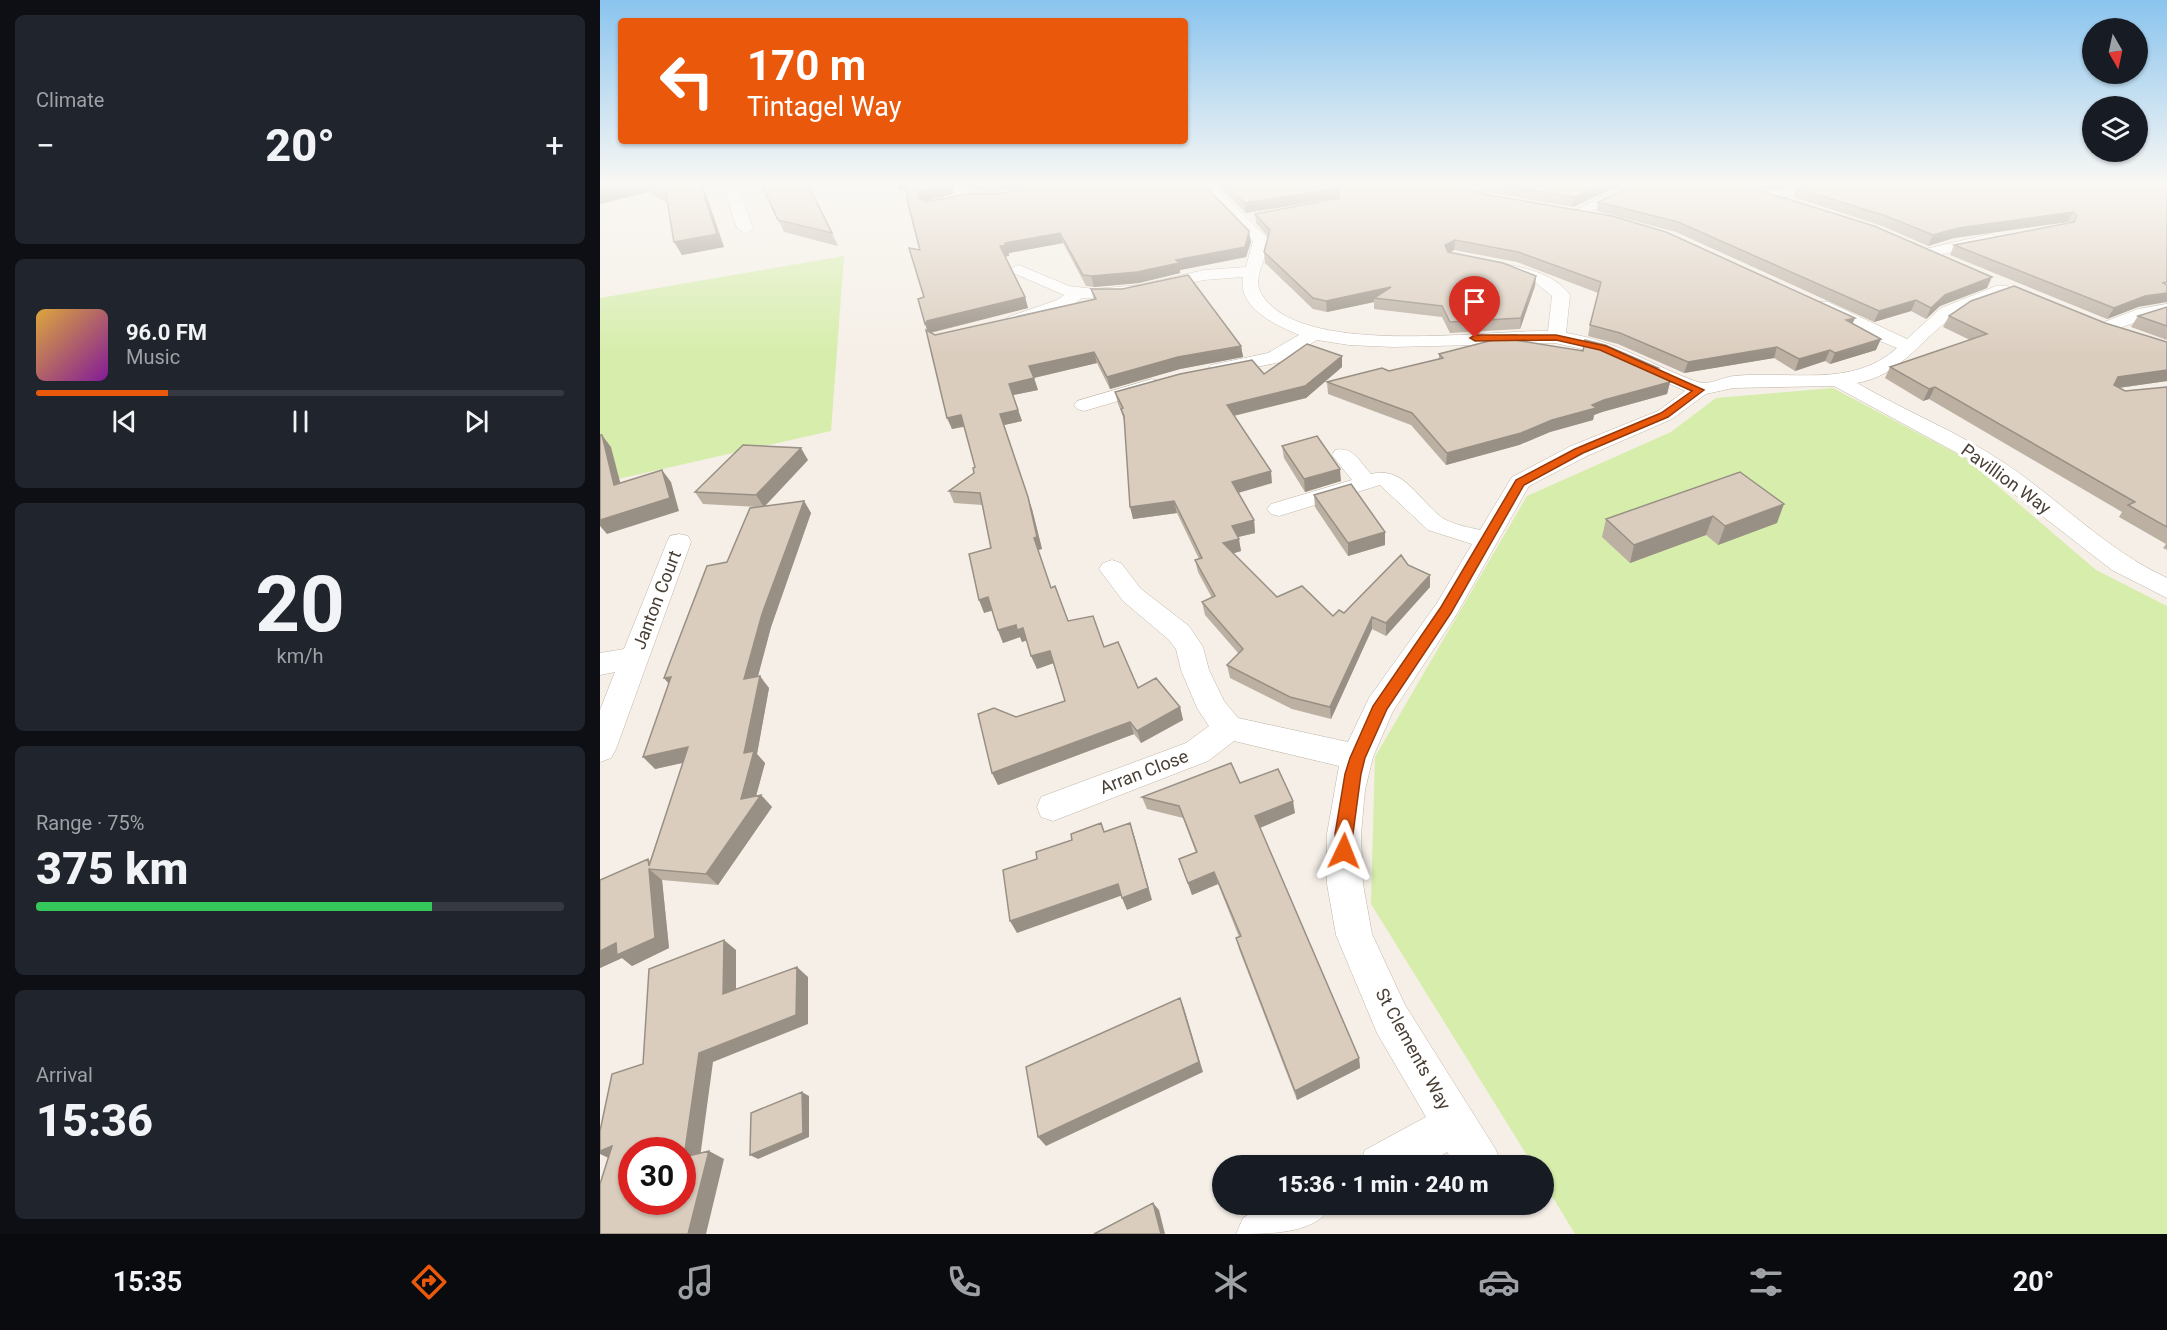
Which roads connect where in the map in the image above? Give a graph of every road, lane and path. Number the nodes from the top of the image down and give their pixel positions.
1 (1261, 241) edge
2 (1984, 241) edge
3 (1908, 244) edge
4 (1927, 253) junction
5 (1484, 264) edge
6 (1956, 266) edge
7 (1019, 270) dead end
8 (1253, 272) junction
9 (2003, 287) edge
10 (1078, 293) junction
11 (1809, 300) edge
12 (2167, 309) edge
13 (2086, 321) edge
14 (998, 325) edge
15 (2105, 328) junction
16 (1313, 334) junction
17 (1556, 337) junction
18 (2131, 337) edge
19 (1908, 346) junction
20 (1199, 373) edge
21 (1172, 379) edge
22 (1838, 381) junction
23 (1699, 390) junction
24 (1084, 405) dead end
25 (1343, 455) dead end
26 (1366, 482) junction
27 (1279, 509) dead end
28 (1486, 539) junction
29 (679, 542) dead end
30 (1112, 569) dead end
31 (2167, 589) edge
32 (635, 658) junction
33 (600, 664) edge
34 (1229, 728) junction
35 (600, 749) edge
36 (1358, 758) junction
37 (1053, 807) dead end
38 (1455, 1124) junction
39 (1400, 1155) edge
40 (1473, 1155) edge
41 (1292, 1215) edge
42 (1259, 1234) edge

1 - 8 street
2 - 4 street
3 - 4 street
4 - 6 street
5 - 17 street
7 - 10 street
8 - 10 street
8 - 16 street
9 - 19 street, St Clements Way
10 - 14 street
11 - 19 street
12 - 15 street
13 - 15 street
15 - 18 street
16 - 17 street
16 - 20 street
17 - 23 street
19 - 22 street, St Clements Way
21 - 24 street
22 - 23 street, St Clements Way
22 - 31 street, Pavillion Way
23 - 28 street, St Clements Way
25 - 26 street
26 - 27 street
26 - 28 street
28 - 36 street, St Clements Way
29 - 32 street, Janton Court
30 - 34 street
32 - 33 street, Janton Court
32 - 35 street, Janton Court
34 - 36 street
34 - 37 street, Arran Close
36 - 38 street, St Clements Way
38 - 39 street, St Clements Way
38 - 40 street, St Clements Way
41 - 42 street

